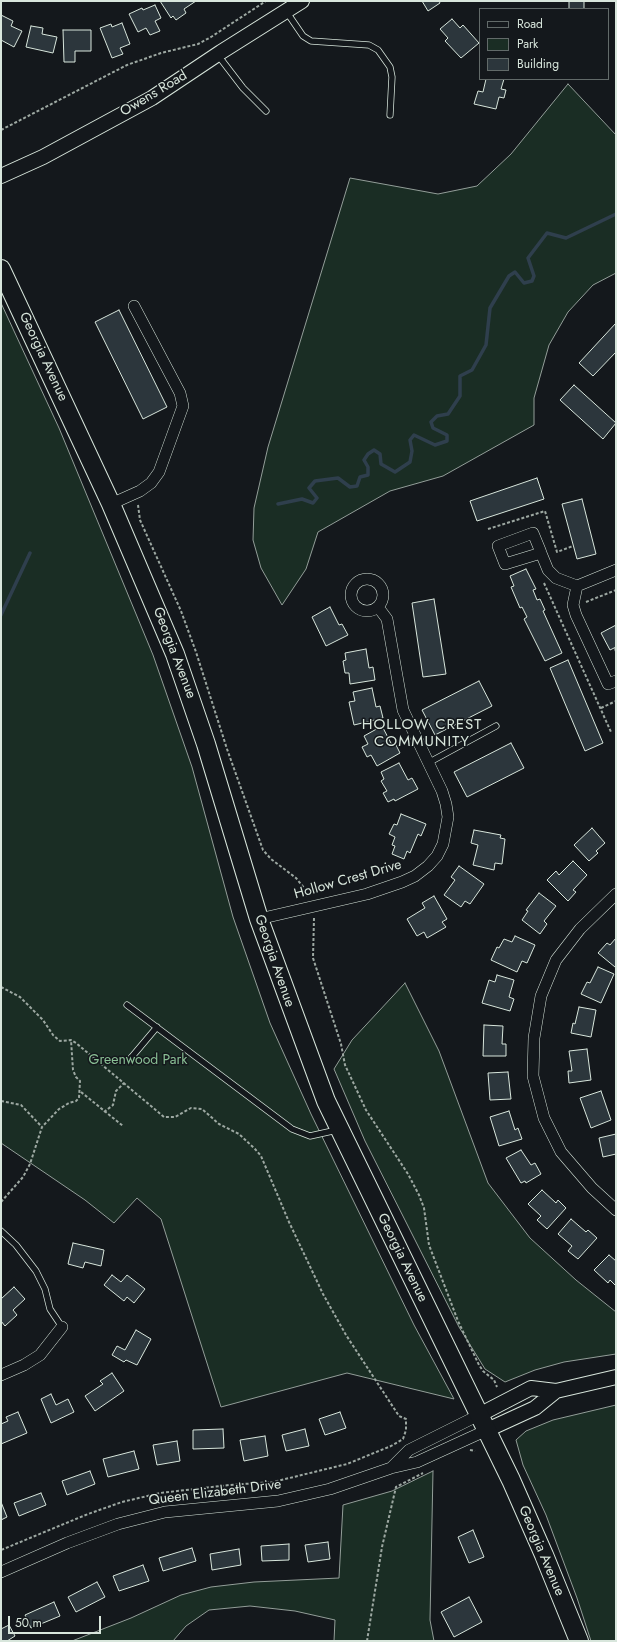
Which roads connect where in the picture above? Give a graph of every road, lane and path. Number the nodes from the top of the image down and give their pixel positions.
1 (266, 1) edge
2 (302, 1) edge
3 (285, 11) junction
4 (217, 54) junction
5 (266, 111) dead end
6 (390, 115) dead end
7 (1, 130) edge
8 (1, 176) edge
9 (1, 269) edge
10 (134, 306) dead end
11 (111, 504) junction
12 (138, 505) dead end
13 (541, 553) dead end
14 (616, 570) edge
15 (542, 579) dead end
16 (577, 586) junction
17 (616, 590) edge
18 (582, 604) dead end
19 (378, 607) dead end
20 (615, 648) dead end
21 (616, 652) edge
22 (616, 681) edge
23 (616, 702) edge
24 (601, 708) junction
25 (496, 726) dead end
26 (611, 732) dead end
27 (428, 763) junction
28 (616, 894) edge
29 (308, 899) dead end
30 (314, 918) dead end
31 (258, 919) junction
32 (1, 988) edge
33 (127, 1005) dead end
34 (157, 1027) junction
35 (71, 1040) junction
36 (130, 1059) dead end
37 (124, 1082) junction
38 (80, 1092) junction
39 (1, 1101) edge
40 (104, 1112) junction
41 (123, 1126) dead end
42 (42, 1127) junction
43 (339, 1130) junction
44 (1, 1202) edge
45 (616, 1210) edge
46 (1, 1231) edge
47 (62, 1327) joint
48 (1, 1375) edge
49 (616, 1377) edge
50 (497, 1387) dead end
51 (556, 1391) junction
52 (483, 1422) junction
53 (391, 1468) junction
54 (396, 1487) dead end
55 (1, 1550) edge
56 (1, 1572) edge
57 (366, 1641) edge
58 (578, 1641) edge

1 - 7 path
2 - 3 street, Owens Road
3 - 4 street, Owens Road
3 - 6 lane
4 - 5 lane
4 - 8 street, Owens Road
9 - 11 main road, Georgia Avenue
10 - 11 street
11 - 31 main road, Georgia Avenue
12 - 29 path
13 - 16 street
14 - 16 street
15 - 24 path
16 - 22 street
17 - 18 path
19 - 27 street, Hollow Crest Drive
20 - 21 path
23 - 24 path
24 - 26 path
25 - 27 lane
27 - 31 street, Hollow Crest Drive
28 - 45 street
30 - 50 path
31 - 43 main road, Georgia Avenue
32 - 35 path
33 - 34 lane
34 - 36 lane
34 - 43 lane
35 - 37 path
35 - 38 path
37 - 40 path
37 - 55 path
38 - 40 path
38 - 42 path
39 - 42 path
40 - 41 path
42 - 44 path
43 - 52 main road, Georgia Avenue
46 - 47 lane
47 - 48 street
49 - 51 street
51 - 52 street
51 - 52 street
52 - 53 street, Queen Elizabeth Drive
52 - 53 street, Queen Elizabeth Drive
52 - 58 main road, Georgia Avenue
53 - 56 street, Queen Elizabeth Drive
54 - 57 path

